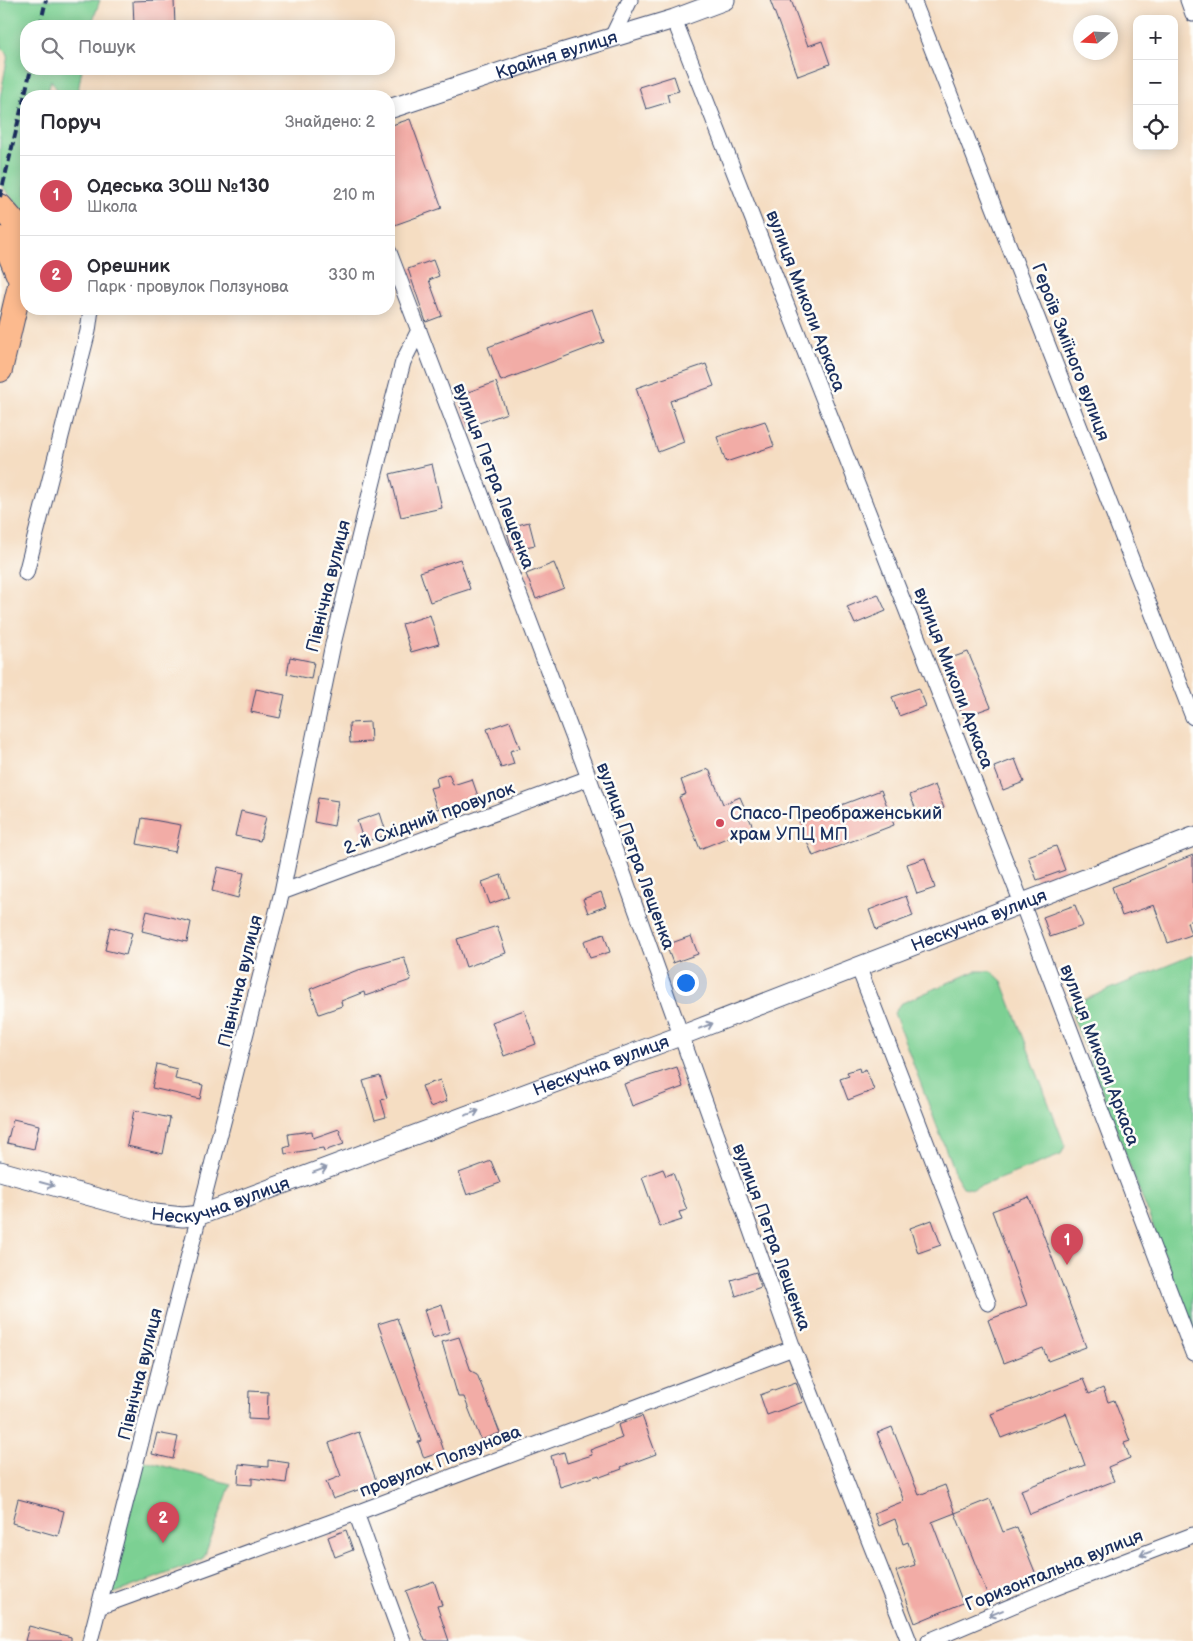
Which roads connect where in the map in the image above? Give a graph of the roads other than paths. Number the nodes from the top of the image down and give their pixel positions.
1 (630, 0) edge
2 (725, 0) edge
3 (913, 0) edge
4 (1188, 0) edge
5 (1193, 14) edge
6 (674, 18) junction
7 (612, 37) junction
8 (395, 107) edge
9 (0, 206) edge
10 (18, 249) edge
11 (395, 268) edge
12 (90, 315) edge
13 (419, 330) junction
14 (0, 370) edge
15 (26, 573) dead end
16 (1193, 717) edge
17 (589, 778) junction
18 (1193, 837) edge
19 (282, 892) junction
20 (1022, 903) junction
21 (858, 966) junction
22 (680, 1036) junction
23 (0, 1172) edge
24 (200, 1215) junction
25 (988, 1303) dead end
26 (792, 1348) junction
27 (1193, 1353) edge
28 (356, 1513) junction
29 (1193, 1535) edge
30 (99, 1607) junction
31 (90, 1641) edge
32 (403, 1641) edge
33 (909, 1641) edge
34 (929, 1641) edge

1 - 7 street
2 - 6 street, Крайня вулиця
3 - 16 street, Героїв Зміїного вулиця
4 - 5 street
6 - 7 street, Крайня вулиця
6 - 20 street, вулиця Миколи Аркаса
7 - 8 street, Крайня вулиця
9 - 10 main road
10 - 14 main road
11 - 13 street, вулиця Петра Лещенка
12 - 15 street
13 - 17 street, вулиця Петра Лещенка
13 - 19 street, Північна вулиця
17 - 19 street, 2-й Східний провулок
17 - 22 street, вулиця Петра Лещенка
18 - 20 street, Нескучна вулиця
19 - 24 street, Північна вулиця
20 - 21 street, Нескучна вулиця
20 - 27 street, вулиця Миколи Аркаса
22 -> 21 street, Нескучна вулиця
21 - 25 street
24 -> 22 street, Нескучна вулиця
22 - 26 street, вулиця Петра Лещенка
23 -> 24 street, Нескучна вулиця
24 - 30 street, Північна вулиця
26 - 28 street, провулок Ползунова
26 - 33 street, вулиця Петра Лещенка
28 - 30 street, провулок Ползунова
28 - 32 street
29 -> 34 street, Горизонтальна вулиця
30 - 31 street, Північна вулиця

